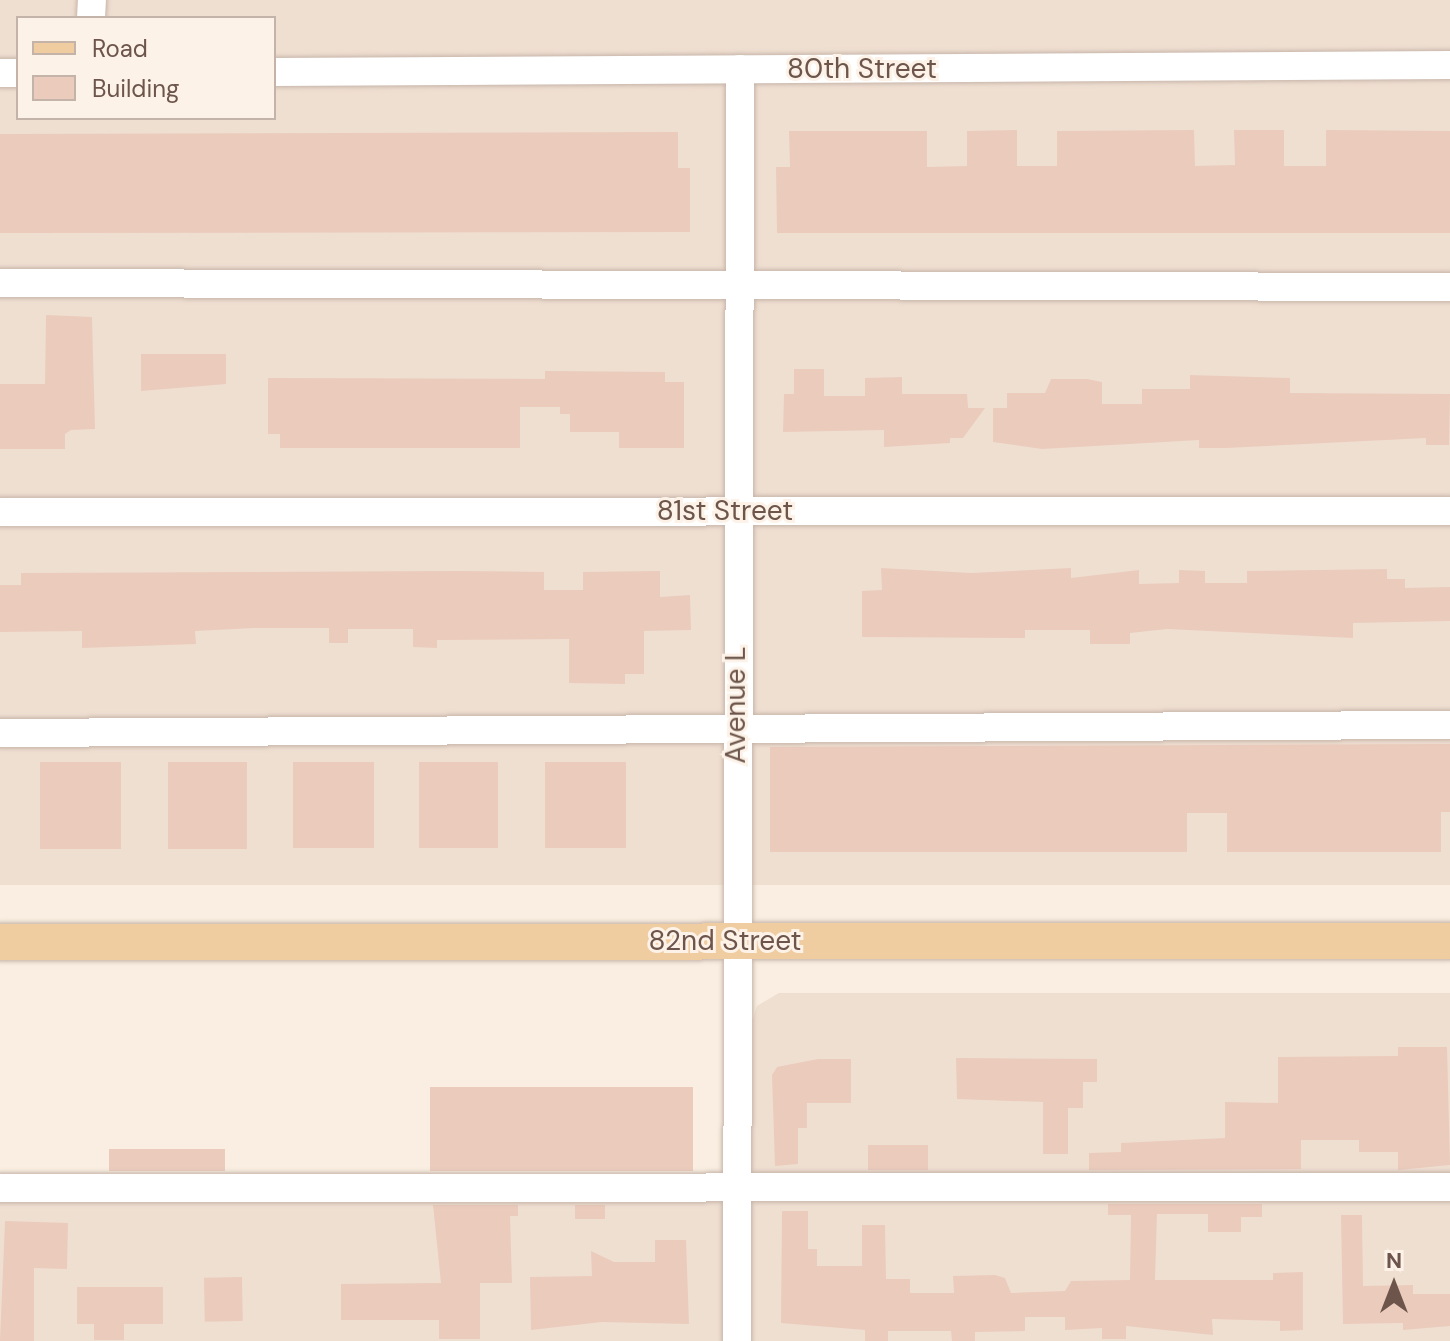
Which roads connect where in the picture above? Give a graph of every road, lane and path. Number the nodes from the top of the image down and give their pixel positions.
1 (1450, 65) edge
2 (740, 69) junction
3 (276, 72) edge
4 (0, 283) edge
5 (739, 285) junction
6 (1450, 287) edge
7 (737, 511) junction
8 (1450, 511) edge
9 (0, 512) edge
10 (1450, 725) edge
11 (735, 730) junction
12 (0, 733) edge
13 (734, 941) junction
14 (1450, 941) edge
15 (0, 942) edge
16 (736, 1187) junction
17 (1450, 1187) edge
18 (0, 1188) edge
19 (737, 1341) edge

1 - 2 street, 80th Street
2 - 3 street, 80th Street
2 - 5 street, Avenue L
4 - 5 street
5 - 6 street
5 - 7 street, Avenue L
7 - 8 street, 81st Street
7 - 9 street, 81st Street
7 - 11 street, Avenue L
10 - 11 street
11 - 12 street
11 - 13 street, Avenue L
13 - 14 main road, 82nd Street
13 - 15 main road, 82nd Street
13 - 16 street, Avenue L
16 - 17 street
16 - 18 street
16 - 19 street, Avenue L

